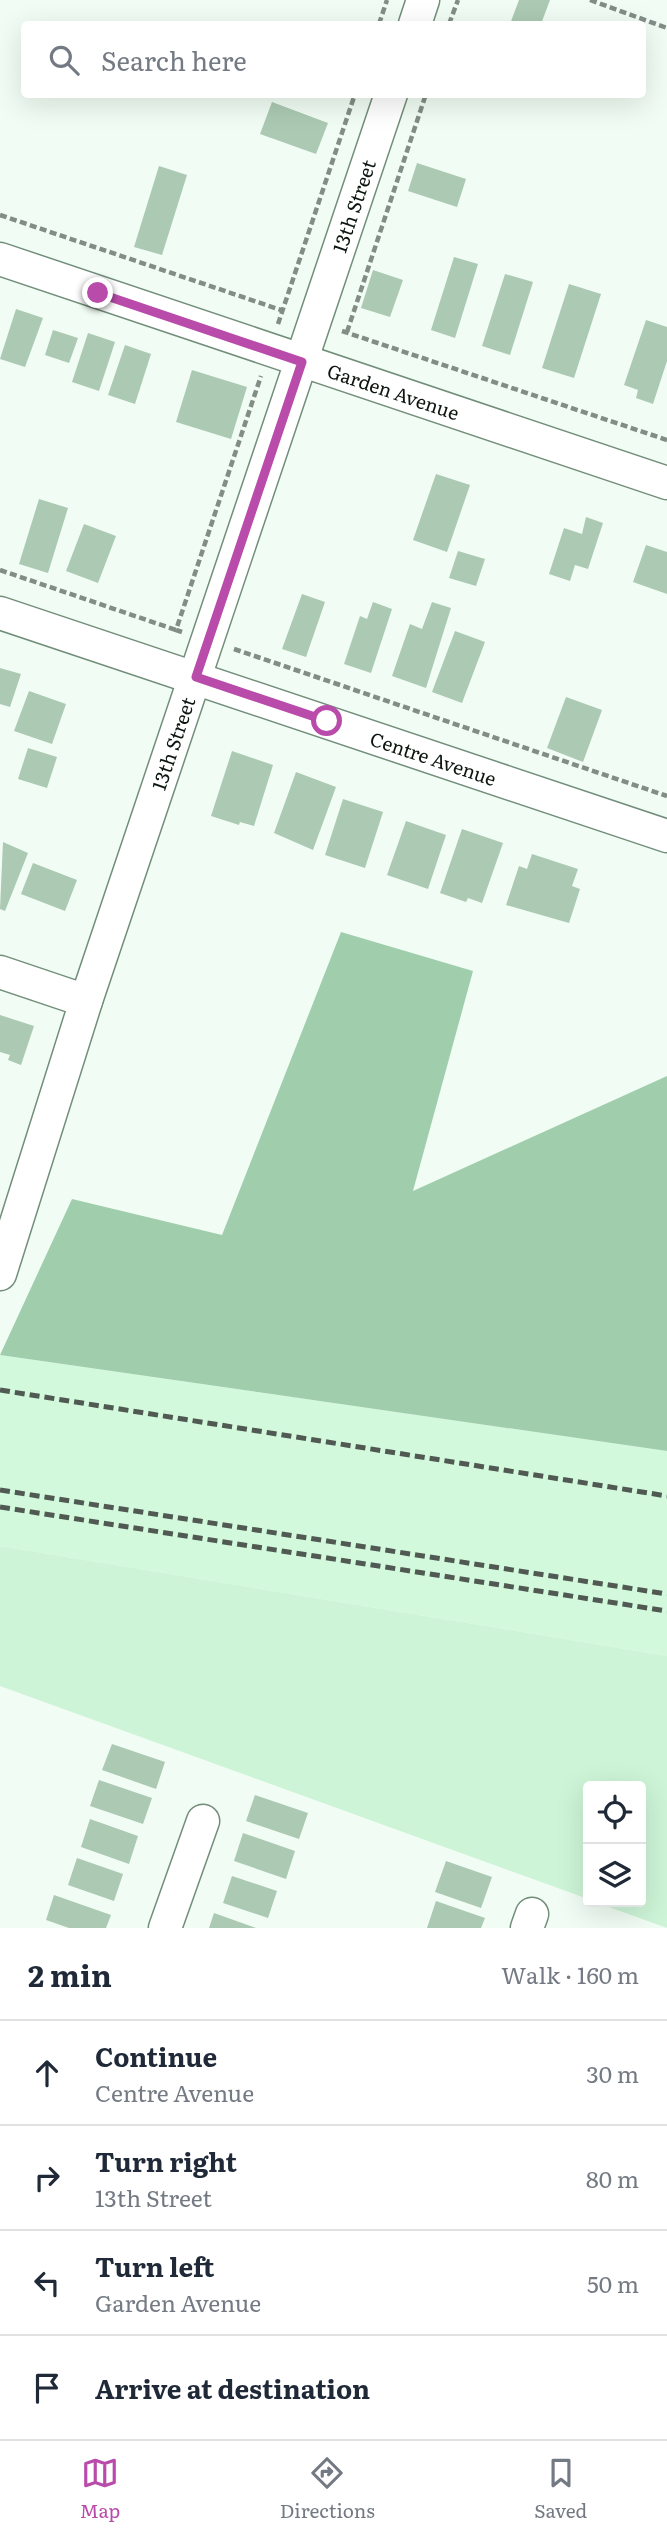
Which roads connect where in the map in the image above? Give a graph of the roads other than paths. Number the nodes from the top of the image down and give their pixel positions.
1 (423, 0) edge
2 (416, 21) edge
3 (390, 98) edge
4 (0, 259) edge
5 (302, 362) junction
6 (667, 483) edge
7 (0, 612) edge
8 (196, 677) junction
9 (667, 836) edge
10 (0, 972) edge
11 (86, 1001) junction
12 (0, 1274) edge
13 (203, 1821) dead end
14 (165, 1928) edge

1 - 2 street
3 - 5 street, 13th Street
4 - 5 street, Garden Avenue
5 - 6 street, Garden Avenue
5 - 8 street, 13th Street
7 - 8 street, Centre Avenue
8 - 9 street, Centre Avenue
8 - 11 street, 13th Street
10 - 11 street
11 - 12 street, 13th Street
13 - 14 street

